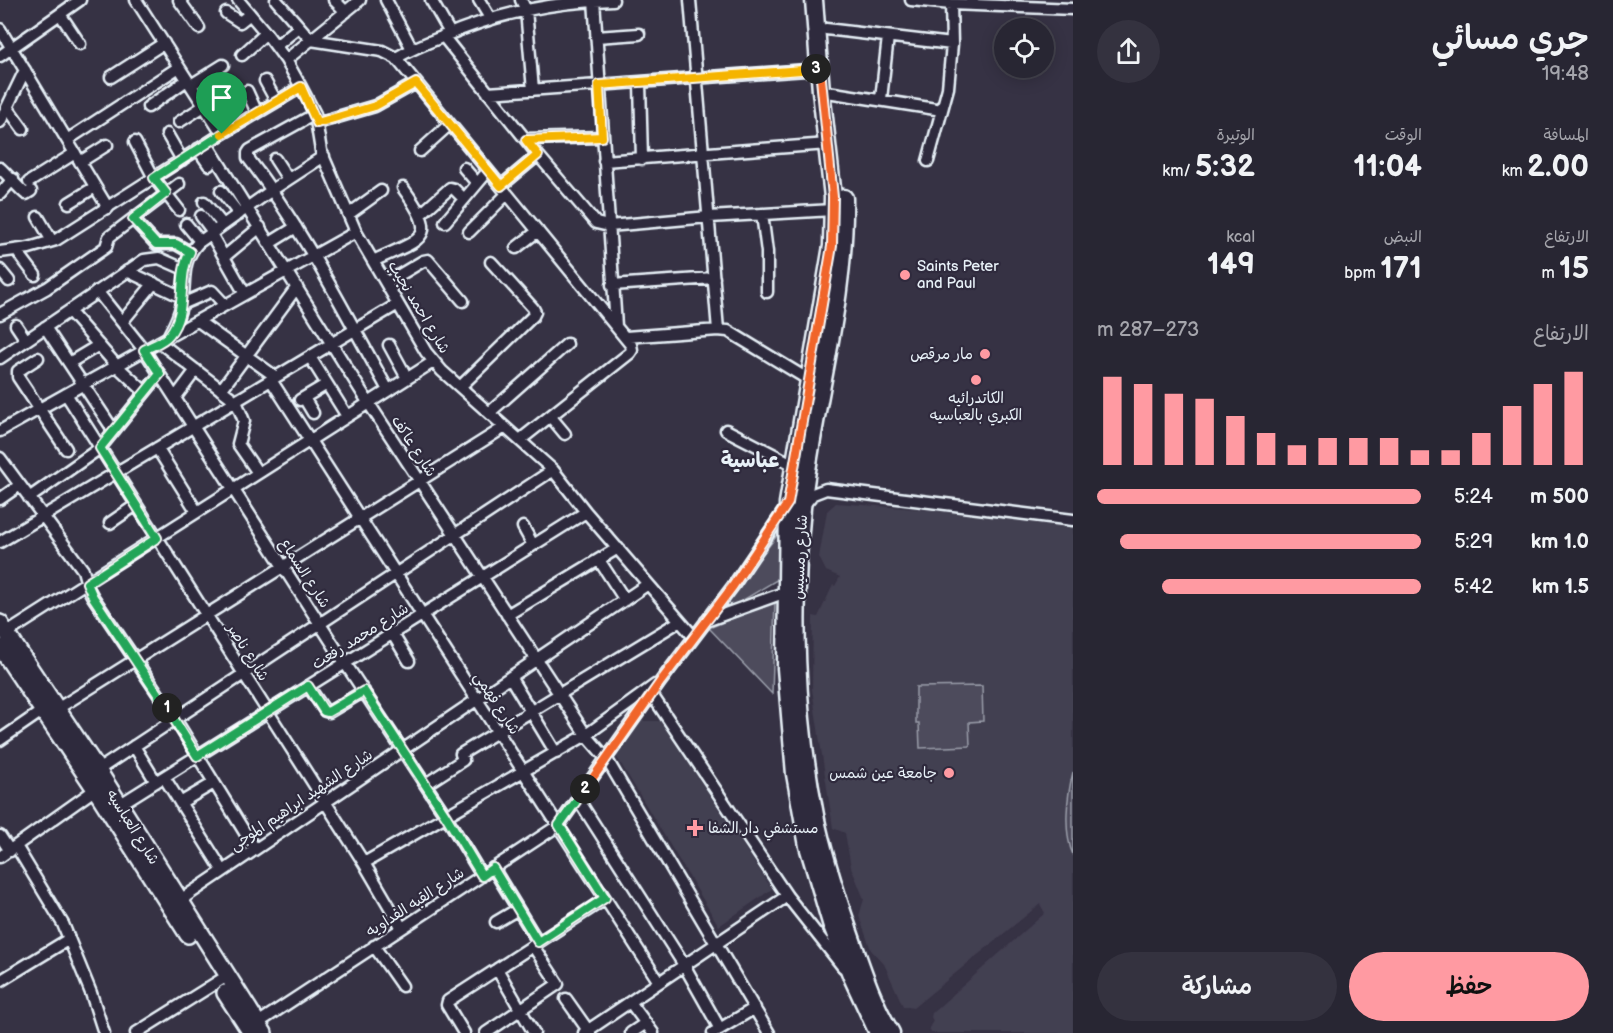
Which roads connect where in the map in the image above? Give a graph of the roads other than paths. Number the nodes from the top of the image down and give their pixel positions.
1 (80, 0) edge
2 (135, 0) edge
3 (179, 0) edge
4 (238, 0) edge
5 (276, 0) edge
6 (334, 0) edge
7 (360, 0) edge
8 (431, 0) edge
9 (478, 0) edge
10 (594, 0) edge
11 (613, 0) edge
12 (690, 0) edge
13 (814, 0) edge
14 (824, 0) edge
15 (911, 0) edge
16 (559, 1) edge
17 (392, 2) edge
18 (963, 2) edge
19 (951, 4) junction
20 (1024, 4) edge
21 (524, 5) edge
22 (1071, 5) edge
23 (346, 12) junction
24 (226, 13) dead end
25 (60, 14) junction
26 (250, 14) junction
27 (490, 18) junction
28 (299, 27) junction
29 (0, 28) edge
30 (199, 28) dead end
31 (826, 29) junction
32 (266, 33) junction
33 (447, 34) junction
34 (639, 34) dead end
35 (596, 37) junction
36 (888, 37) junction
37 (310, 40) junction
38 (164, 43) junction
39 (80, 44) dead end
40 (952, 44) junction
41 (276, 46) junction
42 (12, 48) junction
43 (412, 49) junction
44 (242, 55) dead end
45 (0, 56) edge
46 (396, 58) junction
47 (286, 60) junction
48 (223, 65) dead end
49 (179, 67) junction
50 (820, 69) junction
51 (25, 70) junction
52 (111, 77) dead end
53 (697, 78) junction
54 (265, 81) dead end
55 (189, 83) junction
56 (416, 83) junction
57 (639, 83) junction
58 (599, 85) junction
59 (301, 87) junction
60 (533, 90) junction
61 (247, 91) dead end
62 (826, 92) junction
63 (488, 93) junction
64 (880, 99) junction
65 (276, 101) junction
66 (204, 106) junction
67 (7, 107) junction
68 (148, 107) dead end
69 (942, 110) junction
70 (257, 113) junction
71 (316, 119) junction
72 (0, 122) edge
73 (179, 122) dead end
74 (450, 124) junction
75 (23, 129) dead end
76 (167, 134) dead end
77 (222, 134) junction
78 (602, 137) junction
79 (67, 140) junction
80 (526, 140) junction
81 (135, 142) dead end
82 (828, 144) junction
83 (107, 146) dead end
84 (203, 147) junction
85 (420, 151) dead end
86 (703, 154) junction
87 (538, 155) junction
88 (324, 156) junction
89 (78, 158) junction
90 (275, 159) dead end
91 (642, 159) junction
92 (182, 160) junction
93 (604, 161) junction
94 (928, 161) dead end
95 (209, 165) dead end
96 (0, 168) edge
97 (464, 168) dead end
98 (488, 171) junction
99 (154, 178) junction
100 (13, 179) junction
101 (288, 179) junction
102 (477, 183) junction
103 (179, 184) dead end
104 (95, 187) junction
105 (403, 188) dead end
106 (272, 190) junction
107 (504, 190) junction
108 (221, 191) dead end
109 (381, 191) dead end
110 (166, 193) junction
111 (0, 194) edge
112 (464, 199) junction
113 (204, 202) dead end
114 (69, 203) dead end
115 (108, 208) junction
116 (179, 210) dead end
117 (833, 210) junction
118 (244, 211) junction
119 (349, 214) junction
120 (421, 214) junction
121 (762, 214) junction
122 (201, 216) dead end
123 (38, 217) dead end
124 (709, 217) junction
125 (133, 219) junction
126 (445, 222) dead end
127 (186, 224) dead end
128 (223, 225) junction
129 (609, 226) junction
130 (260, 227) junction
131 (296, 227) junction
132 (538, 231) junction
133 (356, 232) junction
134 (469, 232) dead end
135 (212, 233) junction
136 (52, 241) junction
137 (200, 241) junction
138 (270, 243) junction
139 (516, 248) dead end
140 (16, 250) junction
141 (0, 252) edge
142 (190, 252) junction
143 (313, 256) junction
144 (224, 257) junction
145 (373, 261) junction
146 (491, 262) dead end
147 (184, 269) junction
148 (0, 270) edge
149 (127, 271) junction
150 (287, 271) junction
151 (35, 275) dead end
152 (714, 278) junction
153 (9, 281) dead end
154 (154, 283) junction
155 (386, 283) junction
156 (612, 285) junction
157 (297, 287) junction
158 (98, 291) junction
159 (767, 292) dead end
160 (245, 294) junction
161 (182, 300) junction
162 (463, 301) dead end
163 (398, 304) junction
164 (225, 305) junction
165 (69, 311) junction
166 (0, 314) edge
167 (198, 321) junction
168 (122, 322) junction
169 (16, 325) dead end
170 (616, 326) junction
171 (45, 327) junction
172 (355, 330) junction
173 (718, 330) junction
174 (626, 337) junction
175 (161, 338) junction
176 (26, 340) junction
177 (332, 344) junction
178 (567, 344) dead end
179 (99, 345) junction
180 (389, 345) dead end
181 (144, 350) junction
182 (246, 356) junction
183 (310, 357) junction
184 (0, 358) edge
185 (38, 358) dead end
186 (433, 362) junction
187 (69, 363) junction
188 (117, 366) junction
189 (196, 370) junction
190 (160, 374) junction
191 (407, 378) junction
192 (274, 379) junction
193 (809, 381) junction
194 (83, 384) junction
195 (327, 384) junction
196 (460, 387) junction
197 (221, 390) junction
198 (388, 390) junction
199 (145, 392) junction
200 (66, 394) junction
201 (175, 398) junction
202 (236, 401) junction
203 (368, 402) junction
204 (39, 409) junction
205 (313, 413) dead end
206 (489, 413) junction
207 (347, 416) junction
208 (550, 416) junction
209 (193, 427) junction
210 (505, 427) junction
211 (726, 430) dead end
212 (0, 431) edge
213 (114, 431) junction
214 (565, 435) dead end
215 (310, 440) junction
216 (520, 440) junction
217 (100, 448) junction
218 (157, 448) junction
219 (66, 449) dead end
220 (0, 459) edge
221 (794, 465) junction
222 (553, 470) junction
223 (116, 473) junction
224 (258, 473) junction
225 (419, 481) junction
226 (20, 485) junction
227 (234, 489) junction
228 (29, 498) junction
229 (0, 499) edge
230 (136, 505) junction
231 (795, 505) junction
232 (197, 512) junction
233 (586, 512) junction
234 (44, 516) junction
235 (360, 518) junction
236 (1073, 520) edge
237 (110, 523) dead end
238 (523, 527) dead end
239 (454, 535) junction
240 (157, 538) junction
241 (0, 542) edge
242 (533, 545) junction
243 (618, 548) junction
244 (599, 560) junction
245 (283, 566) junction
246 (396, 573) junction
247 (482, 577) junction
248 (87, 583) junction
249 (648, 584) junction
250 (786, 592) junction
251 (625, 600) junction
252 (206, 615) junction
253 (422, 615) junction
254 (507, 615) junction
255 (680, 621) junction
256 (706, 621) junction
257 (320, 623) junction
258 (392, 633) junction
259 (2, 634) edge
260 (693, 636) junction
261 (536, 659) junction
262 (135, 660) junction
263 (409, 661) dead end
264 (345, 663) junction
265 (243, 674) junction
266 (510, 677) junction
267 (661, 681) junction
268 (308, 686) junction
269 (364, 691) junction
270 (559, 694) junction
271 (652, 695) junction
272 (477, 699) junction
273 (50, 710) junction
274 (531, 710) junction
275 (267, 712) junction
276 (175, 719) junction
277 (497, 731) junction
278 (586, 735) junction
279 (0, 740) edge
280 (134, 746) junction
281 (403, 749) junction
282 (556, 753) junction
283 (197, 756) junction
284 (606, 758) junction
285 (523, 771) junction
286 (160, 779) junction
287 (99, 780) junction
288 (214, 783) junction
289 (426, 784) junction
290 (578, 799) junction
291 (325, 802) junction
292 (180, 803) junction
293 (119, 805) junction
294 (446, 816) junction
295 (559, 825) junction
296 (0, 836) edge
297 (13, 848) junction
298 (255, 849) junction
299 (0, 857) edge
300 (364, 863) junction
301 (493, 868) junction
302 (223, 871) junction
303 (482, 876) junction
304 (787, 896) junction
305 (605, 898) junction
306 (179, 901) junction
307 (518, 909) junction
308 (496, 922) dead end
309 (402, 928) junction
310 (69, 939) junction
311 (536, 944) junction
312 (716, 944) junction
313 (374, 946) junction
314 (684, 965) junction
315 (497, 969) junction
316 (852, 977) junction
317 (222, 979) junction
318 (0, 981) edge
319 (659, 982) junction
320 (402, 986) dead end
321 (566, 999) dead end
322 (630, 1002) junction
323 (755, 1008) junction
324 (521, 1010) junction
325 (646, 1023) junction
326 (258, 1030) edge
327 (716, 1031) edge
328 (587, 1032) edge
329 (104, 1033) edge
330 (136, 1033) edge
331 (464, 1033) edge
332 (486, 1033) edge
333 (534, 1033) edge
334 (631, 1033) edge
335 (653, 1033) edge
336 (769, 1033) edge
337 (878, 1033) edge
338 (891, 1033) edge

1 - 25 street
2 - 38 street
3 - 30 street
4 - 26 street, شارع احمد نجيب
5 - 28 street
6 - 23 street
7 - 23 street
8 - 33 street
9 - 27 street
10 - 11 street
10 - 16 street
10 - 35 street
12 - 53 street
13 - 50 main road, شارع رمسيس
14 - 31 main road, شارع رمسيس
15 - 19 street
16 - 21 street
17 - 43 street
18 - 19 street
18 - 20 street
19 - 40 street
20 - 22 street
21 - 27 street
21 - 60 street
23 - 37 street
24 - 26 street
25 - 39 street
25 - 42 street
26 - 32 street, شارع احمد نجيب
27 - 33 street
28 - 37 street
28 - 41 street
29 - 42 street
31 - 36 street
31 - 62 main road, شارع رمسيس
32 - 41 street, شارع احمد نجيب
32 - 44 street
33 - 43 street
33 - 63 street
34 - 35 street
35 - 58 street
36 - 40 street
36 - 64 street
37 - 46 street
37 - 47 street
38 - 49 street
38 - 52 street
40 - 69 street
41 - 47 street, شارع احمد نجيب
42 - 45 street
42 - 51 street
43 - 46 street
46 - 56 street
47 - 59 street, شارع احمد نجيب
48 - 55 street
49 - 55 street
49 - 79 street
50 - 53 street
50 - 62 main road, شارع رمسيس
51 - 67 street
51 - 79 street
53 - 57 street
53 - 86 street
54 - 65 street
55 - 66 street
55 - 68 street
56 - 71 street
56 - 74 street
57 - 58 street
57 - 91 street
58 - 60 street
58 - 78 street
59 - 65 street
59 - 71 street, شارع احمد نجيب
60 - 63 street
61 - 70 street
62 - 64 street
62 - 82 main road, شارع رمسيس
62 - 231 main road, شارع رمسيس
63 - 80 street
64 - 69 street
65 - 70 street
66 - 73 street
66 - 77 street
67 - 72 street
67 - 75 street
69 - 94 street
70 - 77 street
71 - 88 street, شارع احمد نجيب
71 - 106 street
74 - 85 street
74 - 98 street
76 - 92 street
77 - 84 street
78 - 80 street
78 - 93 street
79 - 89 street
80 - 87 street
81 - 99 street
82 - 86 street
82 - 117 main road, شارع رمسيس
83 - 89 street
84 - 92 street
84 - 95 street
84 - 118 street, شارع عاكف
86 - 91 street
86 - 124 street
87 - 107 street
87 - 129 street
88 - 101 street
88 - 119 street, شارع احمد نجيب
89 - 100 street
89 - 104 street
90 - 101 street
91 - 93 street
92 - 99 street
93 - 129 street
96 - 100 street
97 - 102 street
98 - 102 street
98 - 107 street
99 - 110 street
99 - 115 street
100 - 111 street
101 - 106 street
102 - 112 street
103 - 110 street
104 - 114 street
104 - 115 street
105 - 120 street
106 - 118 street
106 - 131 street
107 - 132 street
107 - 134 street
108 - 118 street
109 - 119 street
110 - 116 street
110 - 125 street
112 - 120 street
112 - 126 street
113 - 128 street
115 - 136 street
117 - 121 street
117 - 193 main road, شارع رمسيس
118 - 128 street
118 - 130 street, شارع عاكف
119 - 133 street, شارع احمد نجيب
120 - 145 street
121 - 124 street
121 - 159 street
122 - 135 street
123 - 136 street
124 - 129 street
124 - 152 street
125 - 142 street
125 - 166 street
127 - 137 street
128 - 135 street
129 - 156 street
130 - 138 street, شارع عاكف
130 - 144 street
131 - 138 street
131 - 143 street
132 - 139 street
132 - 170 street
133 - 143 street
133 - 145 street, شارع احمد نجيب
135 - 137 street
135 - 144 street
136 - 140 street
137 - 142 street
138 - 150 street, شارع عاكف
140 - 141 street
140 - 151 street
142 - 147 street
143 - 150 street
143 - 172 street
144 - 160 street
145 - 155 street, شارع احمد نجيب
146 - 196 street
147 - 149 street
147 - 161 street
148 - 153 street
149 - 154 street
149 - 158 street
150 - 157 street, شارع عاكف
150 - 160 street
152 - 156 street
152 - 173 street
154 - 161 street
154 - 168 street
155 - 162 street
155 - 163 street, شارع احمد نجيب
156 - 170 street
157 - 177 street, شارع عاكف
157 - 182 street
158 - 165 street
158 - 168 street, شارع السماع
160 - 164 street
161 - 164 street
161 - 175 street
163 - 172 street
163 - 186 street, شارع احمد نجيب
164 - 167 street
165 - 171 street
165 - 179 street
167 - 175 street
167 - 182 street
168 - 181 street, شارع السماع
169 - 176 street
170 - 174 street
171 - 176 street
171 - 187 street
172 - 177 street
172 - 198 street
173 - 174 street
173 - 193 street
174 - 208 street
175 - 181 street
175 - 189 street
176 - 184 street
177 - 183 street
177 - 203 street, شارع عاكف
178 - 206 street
179 - 187 street
179 - 188 street
180 - 191 street
181 - 188 street
181 - 190 street, شارع السماع
182 - 192 street
182 - 197 street
183 - 192 street
183 - 195 street
185 - 204 street
186 - 191 street
186 - 196 street, شارع احمد نجيب
187 - 194 street
188 - 194 street
188 - 199 street
189 - 197 street
189 - 201 street
190 - 199 street
190 - 201 street, شارع السماع
191 - 198 street
192 - 202 street
192 - 215 street, شارع فهمي
193 - 221 main road, شارع رمسيس
194 - 200 street
194 - 213 street
195 - 205 street
195 - 207 street
196 - 206 street, شارع احمد نجيب
197 - 202 street
198 - 203 street
199 - 213 street
200 - 204 street
200 - 217 street, شارع ناصر
201 - 209 street, شارع السماع
202 - 209 street
202 - 224 street
203 - 207 street
203 - 225 street, شارع عاكف
204 - 212 street
204 - 219 street
206 - 210 street, شارع احمد نجيب
207 - 215 street
208 - 214 street
208 - 216 street
209 - 218 street
209 - 227 street, شارع السماع
210 - 216 street, شارع احمد نجيب
210 - 225 street
211 - 221 street
213 - 217 street
215 - 224 street
215 - 235 street, شارع فهمي
216 - 222 street, شارع احمد نجيب
217 - 223 street, شارع ناصر
217 - 228 street
218 - 223 street
218 - 232 street
220 - 226 street
221 - 231 main road, شارع رمسيس
222 - 233 street, شارع احمد نجيب
222 - 239 street
223 - 230 street, شارع ناصر
223 - 234 street
224 - 227 street
225 - 235 street
225 - 239 street, شارع عاكف
226 - 228 street
226 - 229 street
227 - 232 street
227 - 245 street, شارع السماع
228 - 234 street
230 - 237 street
230 - 240 street, شارع ناصر
231 - 236 street, شارع القبه الفداويه
231 - 250 main road, شارع رمسيس
231 - 256 street, شارع القبه الفداويه
231 - 338 main road, شارع رمسيس
232 - 240 street
233 - 242 street, شارع محمد رفعت
233 - 243 street, شارع احمد نجيب
234 - 241 street
234 - 248 street
235 - 245 street
235 - 246 street, شارع فهمي
238 - 242 street
239 - 246 street
239 - 247 street, شارع عاكف
240 - 248 street
240 - 252 street, شارع ناصر
242 - 247 street, شارع محمد رفعت
243 - 244 street
243 - 249 street, شارع احمد نجيب
244 - 251 street
244 - 254 street
245 - 252 street
245 - 257 street, شارع السماع
246 - 253 street, شارع فهمي
246 - 257 street
247 - 253 street, شارع محمد رفعت
247 - 254 street, شارع عاكف
248 - 259 street
248 - 262 street
249 - 251 street, شارع الشهيد ابراهيم الموجى
249 - 255 street, شارع احمد نجيب
250 - 256 street, شارع القبه الفداويه
250 - 316 main road, شارع رمسيس
251 - 261 street, شارع الشهيد ابراهيم الموجى
252 - 262 street
252 - 265 street, شارع ناصر
253 - 258 street, شارع محمد رفعت
253 - 272 street, شارع فهمي
254 - 261 street, شارع عاكف
255 - 260 street, شارع احمد نجيب
255 - 270 street
256 - 260 street, شارع القبه الفداويه
257 - 264 street, شارع السماع
257 - 265 street
258 - 263 street
258 - 264 street, شارع محمد رفعت
259 - 273 main road, شارع العباسيه
260 - 267 street, شارع القبه الفداويه
261 - 266 street, شارع الشهيد ابراهيم الموجى
261 - 270 street, شارع عاكف
262 - 273 street
262 - 276 street
264 - 268 street, شارع محمد رفعت
264 - 269 street, شارع السماع
265 - 275 street, شارع ناصر
265 - 276 street
266 - 272 street, شارع الشهيد ابراهيم الموجى
266 - 274 street
267 - 271 street, شارع القبه الفداويه
267 - 278 street
268 - 269 street
268 - 275 street, شارع محمد رفعت
269 - 281 street, شارع السماع
270 - 274 street
270 - 278 street, شارع عاكف
271 - 284 street, شارع القبه الفداويه
271 - 304 street, شارع رمسيس
272 - 277 street, شارع فهمي
272 - 281 street, شارع الشهيد ابراهيم الموجى
273 - 279 street
273 - 287 main road, شارع العباسيه
274 - 277 street
274 - 282 street
275 - 283 street, شارع محمد رفعت
275 - 291 street, شارع ناصر
276 - 280 street
276 - 283 street
277 - 285 street, شارع فهمي
277 - 289 street
278 - 282 street
278 - 284 street, شارع عاكف
280 - 286 street
280 - 287 street
281 - 289 street, شارع السماع
281 - 291 street, شارع الشهيد ابراهيم الموجى
282 - 285 street
283 - 286 street, شارع محمد رفعت
283 - 288 street
284 - 290 street, شارع القبه الفداويه
284 - 312 street, شارع عاكف
285 - 294 street
285 - 295 street, شارع فهمي
286 - 292 street
286 - 293 street, شارع محمد رفعت
287 - 293 main road, شارع العباسيه
287 - 297 street
287 - 317 main road, شارع العباسيه
288 - 292 street
288 - 298 street
289 - 294 street, شارع السماع
290 - 295 street, شارع القبه الفداويه
290 - 314 street
291 - 298 street, شارع الشهيد ابراهيم الموجى
291 - 300 street, شارع ناصر
292 - 302 street
293 - 306 main road, شارع العباسيه
294 - 300 street
294 - 303 street, شارع السماع
295 - 301 street, شارع القبه الفداويه
295 - 305 street, شارع فهمي
296 - 297 street
297 - 299 street
297 - 310 street
298 - 302 street, شارع الشهيد ابراهيم الموجى
300 - 309 street, شارع ناصر
301 - 303 street, شارع القبه الفداويه
301 - 307 street
302 - 306 street, شارع الشهيد ابراهيم الموجى
303 - 309 street, شارع القبه الفداويه
304 - 312 street
304 - 316 street, شارع رمسيس
305 - 311 street
305 - 319 street, شارع فهمي
306 - 317 main road, شارع العباسيه
307 - 308 street
307 - 311 street
309 - 313 street, شارع القبه الفداويه
310 - 318 street
310 - 329 street
311 - 315 street
311 - 324 street
312 - 314 street
312 - 323 street, شارع عاكف
313 - 320 street
313 - 326 street, شارع القبه الفداويه
314 - 319 street
314 - 327 street
315 - 324 street
315 - 331 street
316 - 337 main road, شارع رمسيس
317 - 326 main road, شارع العباسيه
317 - 330 street
319 - 322 street
321 - 328 street
322 - 325 street
322 - 328 street
323 - 327 street
323 - 336 street, شارع عاكف
324 - 332 street
324 - 333 street
325 - 334 street
325 - 335 street

